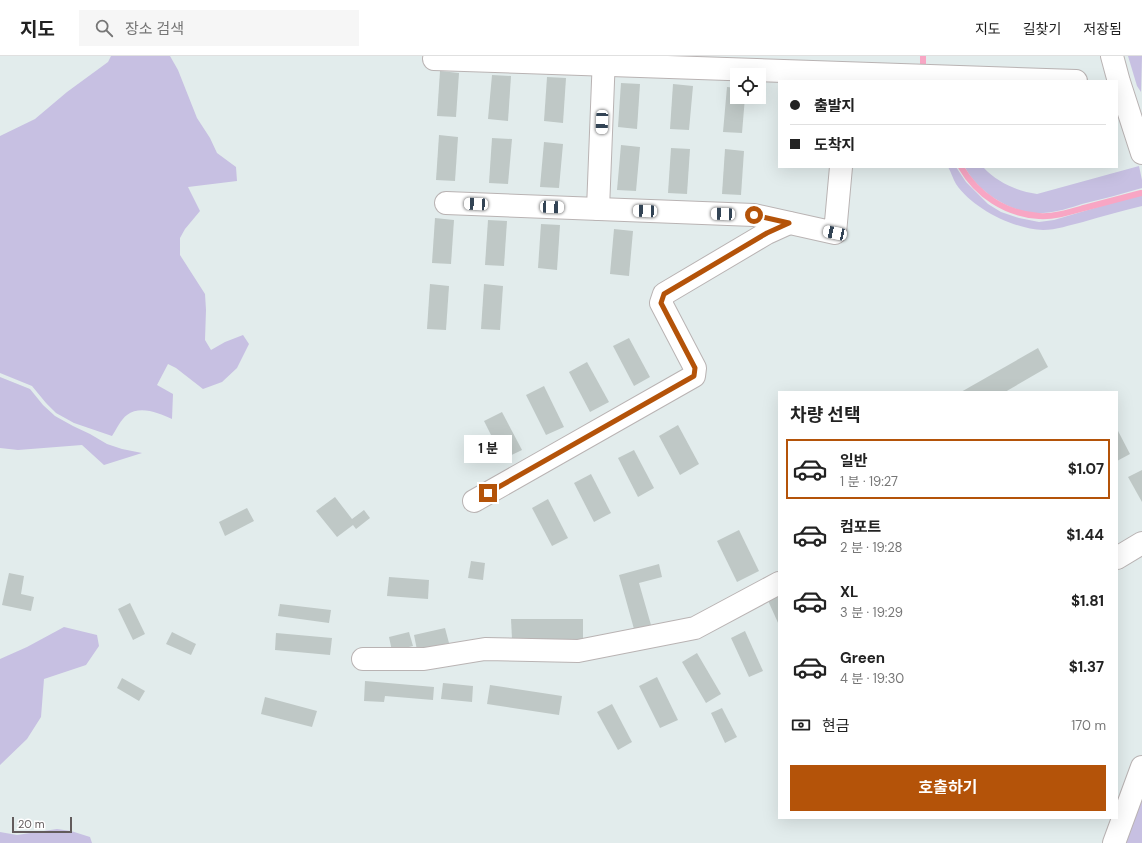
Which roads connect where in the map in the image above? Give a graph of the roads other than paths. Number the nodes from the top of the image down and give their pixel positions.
1 (1112, 56) edge
2 (434, 58) dead end
3 (604, 60) edge
4 (848, 70) edge
5 (1055, 80) edge
6 (1118, 80) edge
7 (1118, 82) edge
8 (1142, 153) edge
9 (841, 168) edge
10 (446, 203) dead end
11 (598, 209) junction
12 (789, 223) junction
13 (474, 501) dead end
14 (1142, 543) edge
15 (1118, 557) edge
16 (778, 584) edge
17 (363, 659) dead end
18 (1142, 766) edge
19 (1114, 843) edge

1 - 6 street
2 - 3 street
3 - 4 street
3 - 11 street
4 - 5 street
7 - 8 street
9 - 12 street
10 - 11 street
11 - 12 street
12 - 13 street
14 - 15 street
16 - 17 street
18 - 19 street

